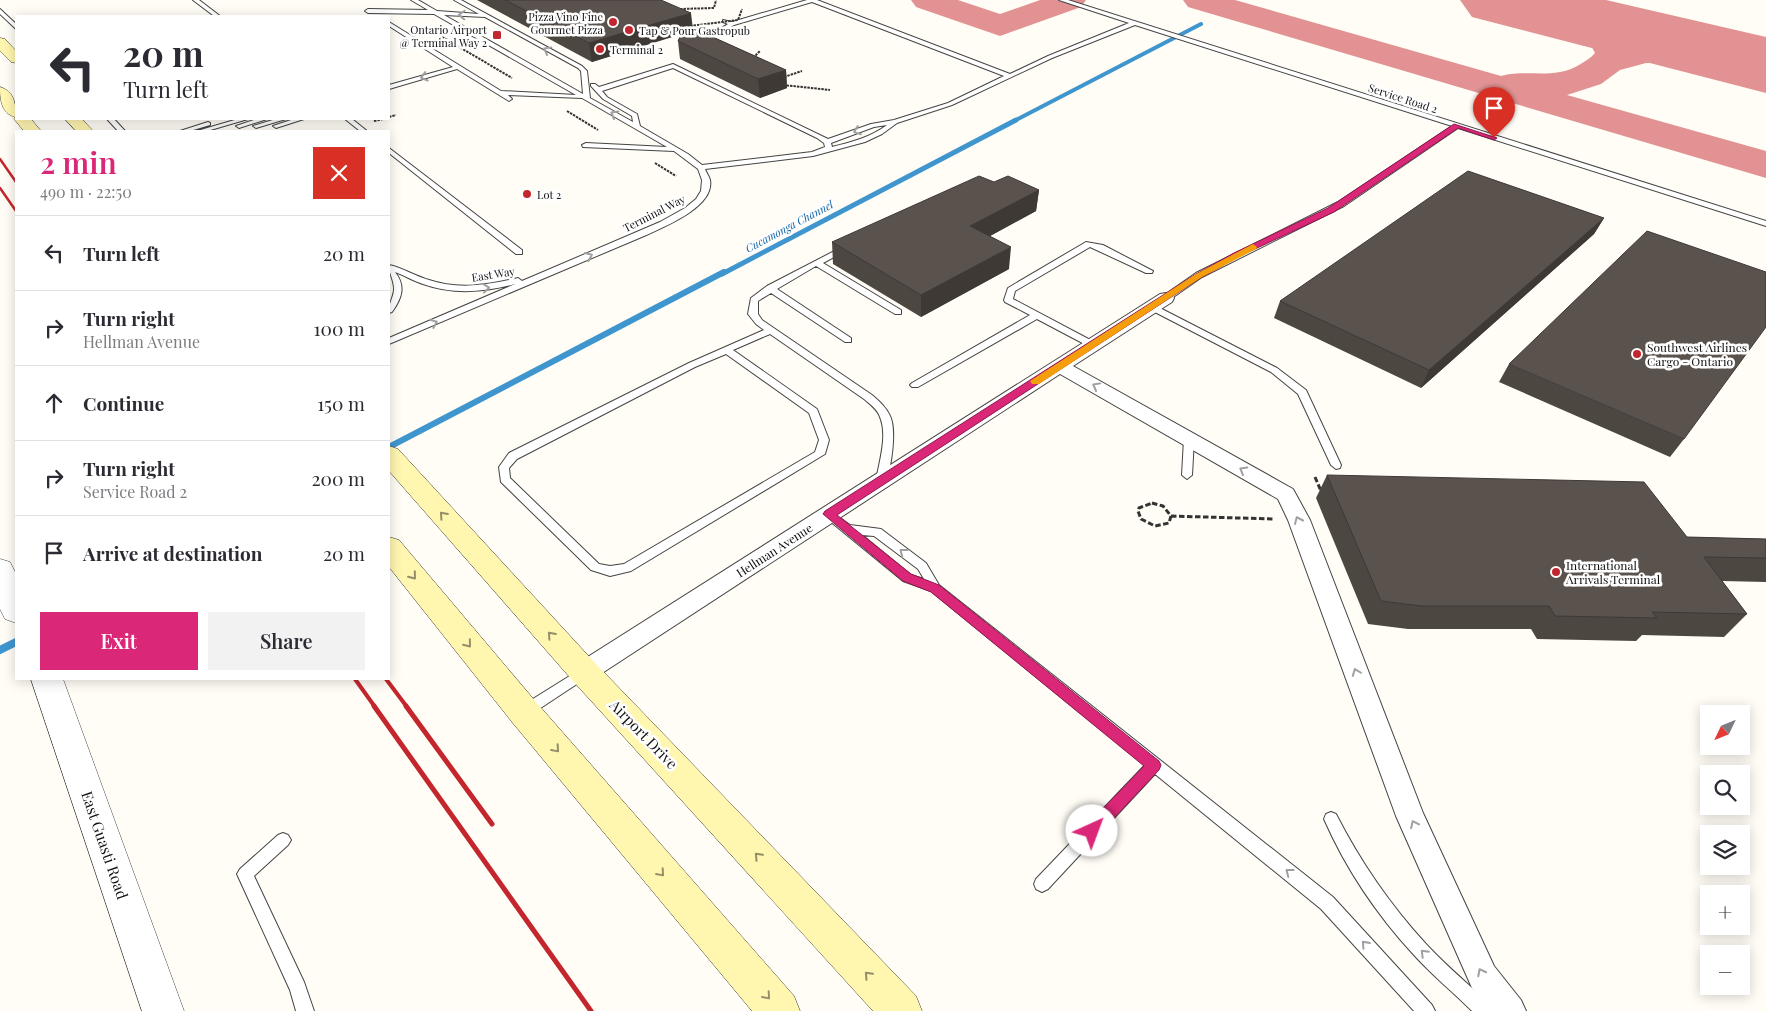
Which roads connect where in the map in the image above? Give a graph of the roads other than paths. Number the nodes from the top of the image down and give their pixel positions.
1 (196, 0) edge
2 (414, 0) edge
3 (457, 0) edge
4 (812, 0) edge
5 (831, 0) edge
6 (1062, 0) edge
7 (821, 3) junction
8 (0, 11) edge
9 (434, 12) junction
10 (216, 15) edge
11 (375, 15) edge
12 (490, 18) junction
13 (725, 21) dead end
14 (1135, 23) junction
15 (732, 24) junction
16 (390, 25) edge
17 (15, 26) edge
18 (697, 29) edge
19 (0, 42) edge
20 (15, 58) edge
21 (459, 67) junction
22 (1010, 76) junction
23 (584, 78) junction
24 (390, 87) edge
25 (597, 90) junction
26 (0, 92) edge
27 (499, 92) junction
28 (587, 98) junction
29 (509, 99) dead end
30 (15, 111) edge
31 (23, 120) edge
32 (74, 120) edge
33 (111, 120) edge
34 (222, 120) edge
35 (241, 120) edge
36 (260, 120) edge
37 (279, 120) edge
38 (297, 120) edge
39 (349, 120) edge
40 (894, 122) junction
41 (1457, 126) junction
42 (637, 127) junction
43 (32, 130) edge
44 (84, 130) edge
45 (121, 130) edge
46 (187, 130) edge
47 (204, 130) edge
48 (223, 130) edge
49 (243, 130) edge
50 (261, 130) edge
51 (363, 130) edge
52 (827, 142) junction
53 (586, 145) dead end
54 (676, 149) junction
55 (826, 150) junction
56 (390, 151) edge
57 (700, 166) junction
58 (1766, 224) edge
59 (851, 245) edge
60 (519, 252) dead end
61 (817, 263) junction
62 (390, 269) edge
63 (390, 270) edge
64 (1150, 270) dead end
65 (544, 275) junction
66 (770, 288) junction
67 (1159, 302) junction
68 (390, 309) edge
69 (898, 312) dead end
70 (1037, 315) junction
71 (771, 330) junction
72 (848, 340) dead end
73 (390, 341) edge
74 (1093, 345) junction
75 (728, 350) junction
76 (1059, 366) junction
77 (915, 385) dead end
78 (1189, 439) junction
79 (1336, 465) dead end
80 (398, 466) edge
81 (1187, 475) dead end
82 (881, 481) junction
83 (837, 522) junction
84 (390, 548) edge
85 (0, 570) edge
86 (935, 588) junction
87 (14, 606) edge
88 (584, 672) junction
89 (46, 680) edge
90 (524, 712) junction
91 (1154, 765) junction
92 (1331, 819) dead end
93 (283, 840) dead end
94 (1042, 884) dead end
95 (163, 1011) edge
96 (305, 1011) edge
97 (779, 1011) edge
98 (901, 1011) edge
99 (1426, 1011) edge
100 (1484, 1011) edge
101 (1510, 1011) edge

1 - 10 lane
2 - 9 lane
3 - 12 lane
4 - 7 lane
4 - 15 lane
5 - 7 lane
6 - 14 lane, Service Road 2
7 - 22 lane
8 - 17 lane
9 - 11 lane
12 -> 9 lane
9 - 28 lane
23 -> 12 lane
13 - 15 lane
14 - 22 lane
14 - 41 lane, Service Road 2
15 - 18 lane
16 - 21 lane
19 - 20 main road
21 -> 24 lane
21 - 27 lane
22 - 40 lane
23 - 25 lane
23 - 28 lane
25 - 42 lane
25 - 52 lane
26 - 30 main road
27 - 28 lane
27 - 29 lane
42 -> 28 lane
31 - 43 main road
32 - 44 main road
33 - 45 lane
34 - 46 lane
35 - 47 lane
36 - 48 lane
37 - 49 lane
38 - 50 lane
39 - 51 lane
40 -> 52 lane
40 - 55 lane
41 - 58 lane, Service Road 2
41 - 67 lane
42 - 54 lane
52 - 55 lane
53 - 54 lane
54 - 57 lane
55 - 57 lane
56 - 60 lane
65 -> 57 lane, Terminal Way
59 - 61 lane
61 - 66 lane
61 - 69 lane
62 -> 65 lane, East Way
63 - 68 lane, East Way
64 - 70 lane
73 -> 65 lane, Terminal Way
66 - 71 lane
66 - 72 lane
67 - 74 street, Hellman Avenue
67 - 79 lane
70 - 74 lane
70 - 77 lane
71 - 75 lane
71 - 82 lane
74 - 76 street, Hellman Avenue
75 - 75 lane
78 -> 76 street
76 - 82 street, Hellman Avenue
78 - 81 lane
101 -> 78 street
88 -> 80 main road, Airport Drive
82 - 83 street, Hellman Avenue
83 - 86 lane
86 -> 83 lane
83 - 88 street, Hellman Avenue
84 -> 90 main road
85 - 87 street
86 - 91 lane
88 - 90 lane
98 -> 88 main road, Airport Drive
89 - 95 street, East Guasti Road
90 -> 97 main road
91 - 94 lane
99 -> 91 lane
100 -> 92 lane
93 - 96 lane

